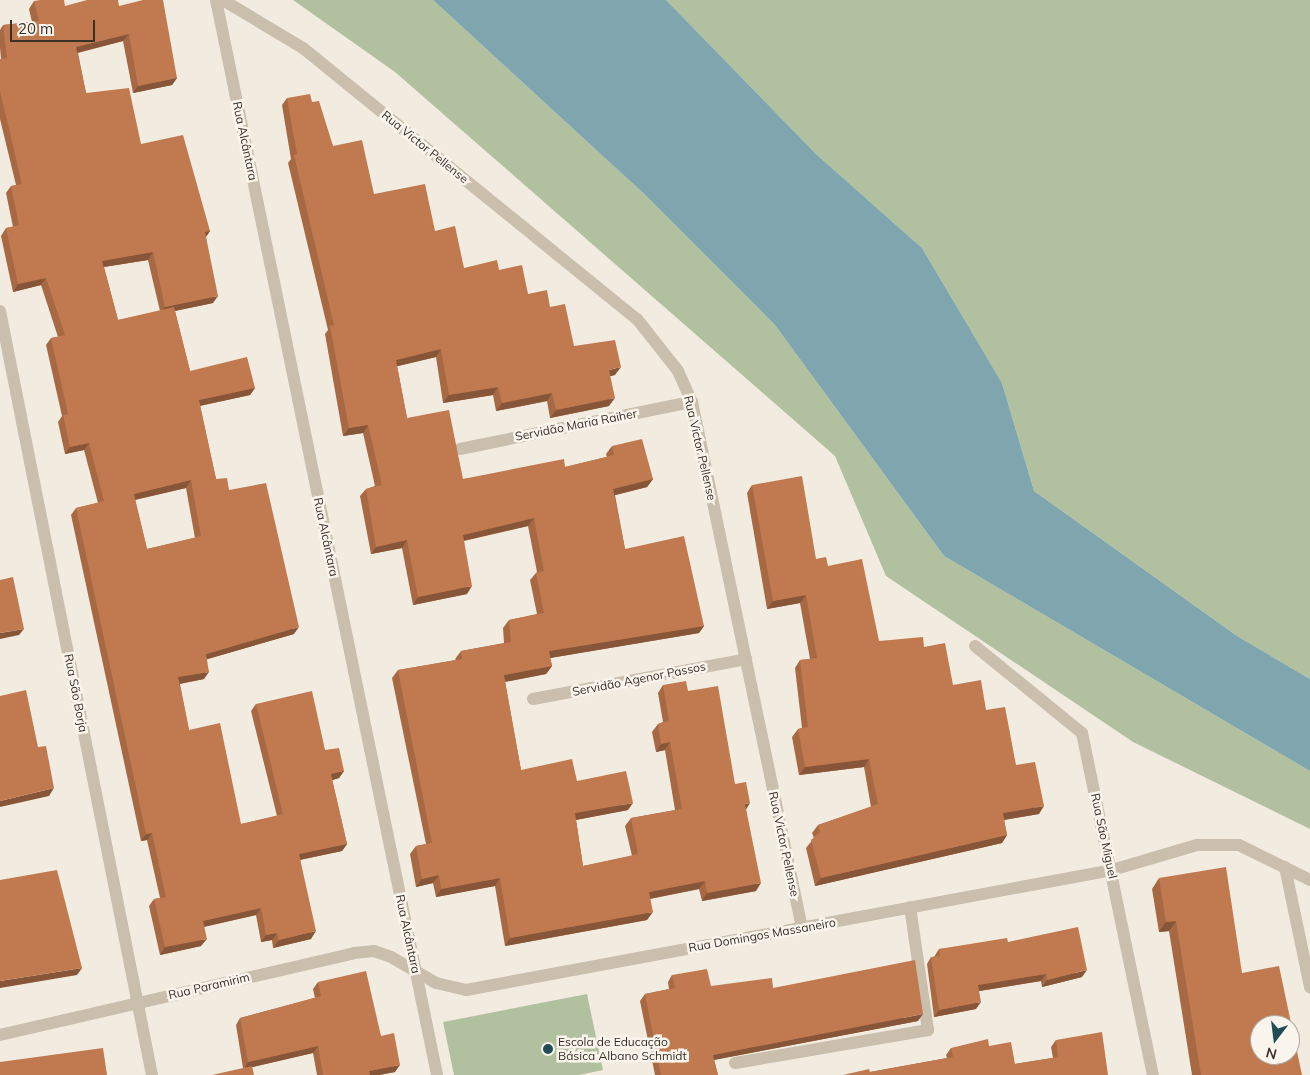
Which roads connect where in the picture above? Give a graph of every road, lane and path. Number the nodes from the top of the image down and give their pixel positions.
1 (216, 0) edge
2 (224, 0) edge
3 (0, 312) edge
4 (692, 402) junction
5 (460, 449) dead end
6 (975, 646) dead end
7 (746, 659) junction
8 (533, 699) dead end
9 (1285, 867) junction
10 (1112, 870) junction
11 (1310, 880) edge
12 (910, 908) junction
13 (802, 928) junction
14 (415, 970) junction
15 (1310, 987) edge
16 (138, 1003) junction
17 (0, 1034) edge
18 (736, 1063) edge
19 (152, 1075) edge
20 (437, 1075) edge
21 (1153, 1075) edge

1 - 14 street, Rua Alcântara
2 - 4 street, Rua Victor Pellense
3 - 16 street, Rua São Borja
4 - 5 street, Servidão Maria Raiher
4 - 7 street, Rua Victor Pellense
6 - 10 street, Rua São Miguel
7 - 8 street, Servidão Agenor Passos
7 - 13 street, Rua Victor Pellense
9 - 10 street, Rua Domingos Massaneiro
9 - 11 street, Rua Domingos Massaneiro
9 - 15 street
10 - 12 street, Rua Domingos Massaneiro
10 - 21 street, Rua São Miguel
12 - 13 street, Rua Domingos Massaneiro
12 - 18 street
13 - 14 street, Rua Domingos Massaneiro
14 - 16 street, Rua Paramirim
14 - 20 street, Rua Alcântara
16 - 17 street, Rua Paramirim
16 - 19 street, Rua São Borja

